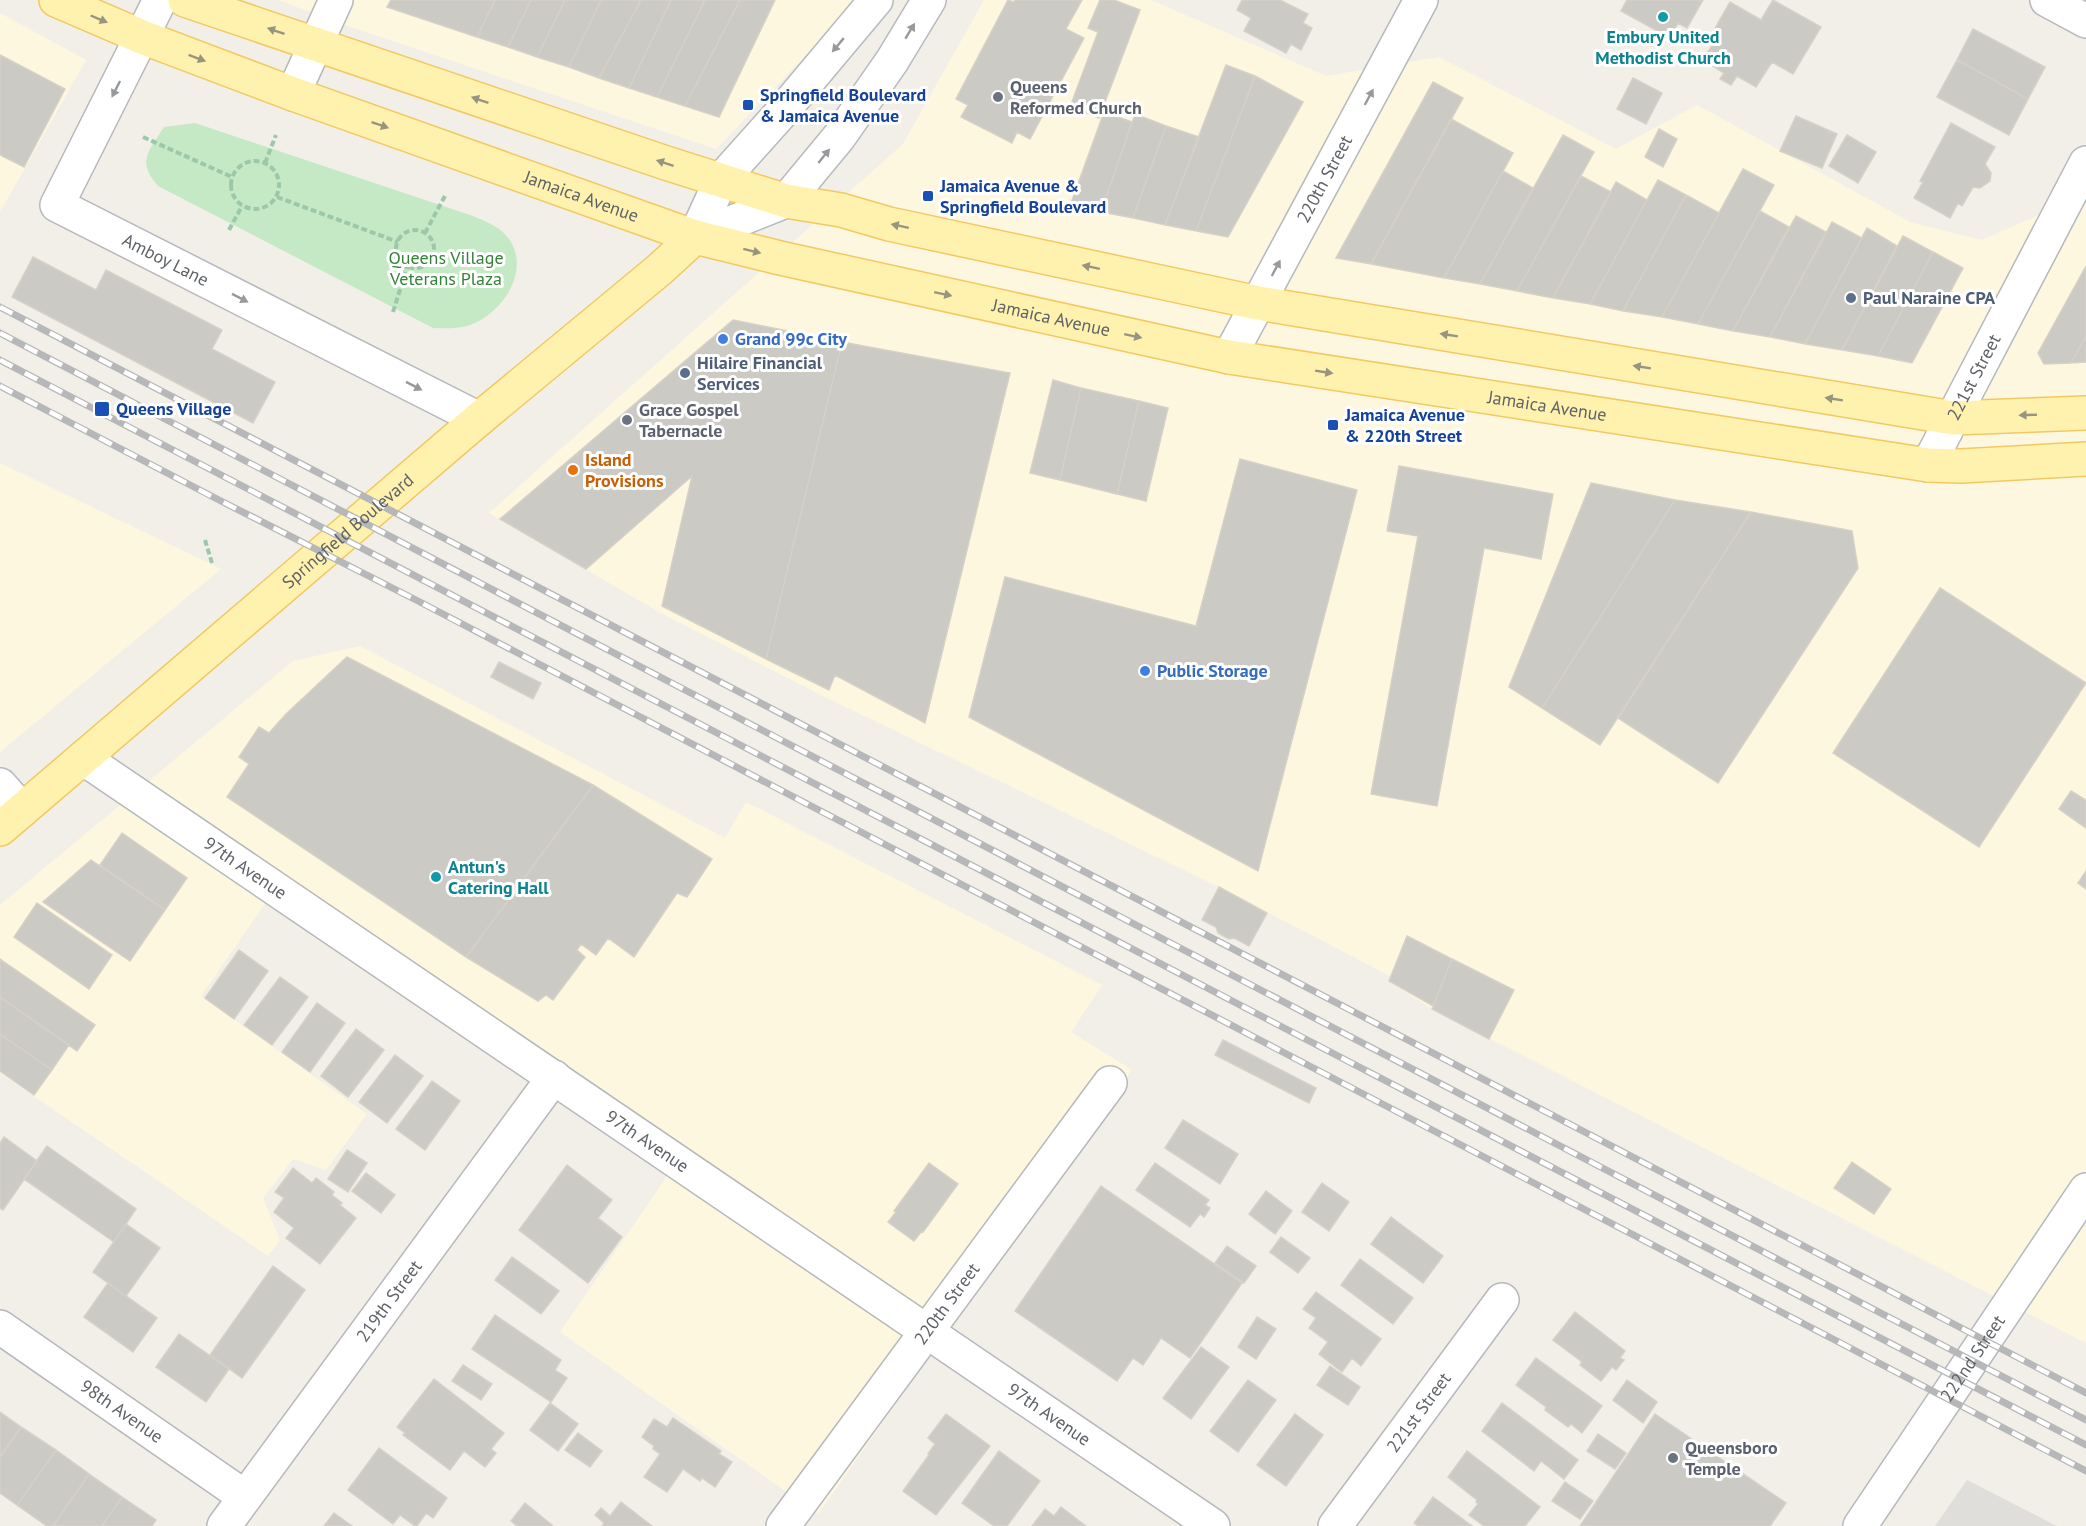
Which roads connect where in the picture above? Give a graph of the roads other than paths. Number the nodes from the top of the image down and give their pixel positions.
1 (56, 0) edge
2 (160, 0) edge
3 (185, 0) edge
4 (336, 0) edge
5 (876, 0) edge
6 (929, 0) edge
7 (1421, 0) edge
8 (2047, 0) edge
9 (2086, 21) edge
10 (142, 37) junction
11 (315, 44) junction
12 (293, 94) junction
13 (2086, 163) edge
14 (721, 180) junction
15 (786, 201) junction
16 (695, 237) junction
17 (1257, 303) junction
18 (1229, 357) junction
19 (2086, 413) edge
20 (1953, 418) junction
21 (479, 419) junction
22 (2086, 459) edge
23 (1928, 465) junction
24 (83, 758) junction
25 (0, 785) edge
26 (11, 819) edge
27 (554, 1077) junction
28 (1110, 1083) dead end
29 (2086, 1190) edge
30 (1502, 1300) dead end
31 (0, 1327) edge
32 (927, 1331) junction
33 (245, 1497) junction
34 (224, 1526) edge
35 (783, 1526) edge
36 (1213, 1526) edge
37 (1335, 1526) edge
38 (1860, 1526) edge

1 -> 10 main road, Jamaica Avenue
2 - 10 street, Amboy Lane
11 -> 3 main road
4 - 11 street
5 -> 14 street, Springfield Boulevard
15 -> 6 street, Springfield Boulevard
17 -> 7 street, 220th Street
8 - 9 street
10 -> 12 main road, Jamaica Avenue
10 -> 21 street, Amboy Lane
11 - 12 street
14 -> 11 main road
12 -> 16 main road, Jamaica Avenue
13 - 20 street, 221st Street
14 - 15 main road
14 - 16 street, Springfield Boulevard
15 - 16 street, Springfield Boulevard
17 -> 15 main road
16 -> 18 main road, Jamaica Avenue
16 - 21 main road, Springfield Boulevard
17 - 18 street, 220th Street
20 -> 17 main road
18 -> 23 main road, Jamaica Avenue
19 -> 20 main road
20 - 23 street, 221st Street
21 - 24 main road, Springfield Boulevard
22 - 23 main road, Jamaica Avenue
24 - 26 main road, Springfield Boulevard
24 - 27 street, 97th Avenue
25 - 26 street
27 - 32 street, 97th Avenue
27 - 33 street, 219th Street
28 - 32 street, 220th Street
29 - 38 street, 222nd Street
30 - 37 street, 221st Street
31 - 33 street, 98th Avenue
32 - 35 street, 220th Street
32 - 36 street, 97th Avenue
33 - 34 street, 219th Street

